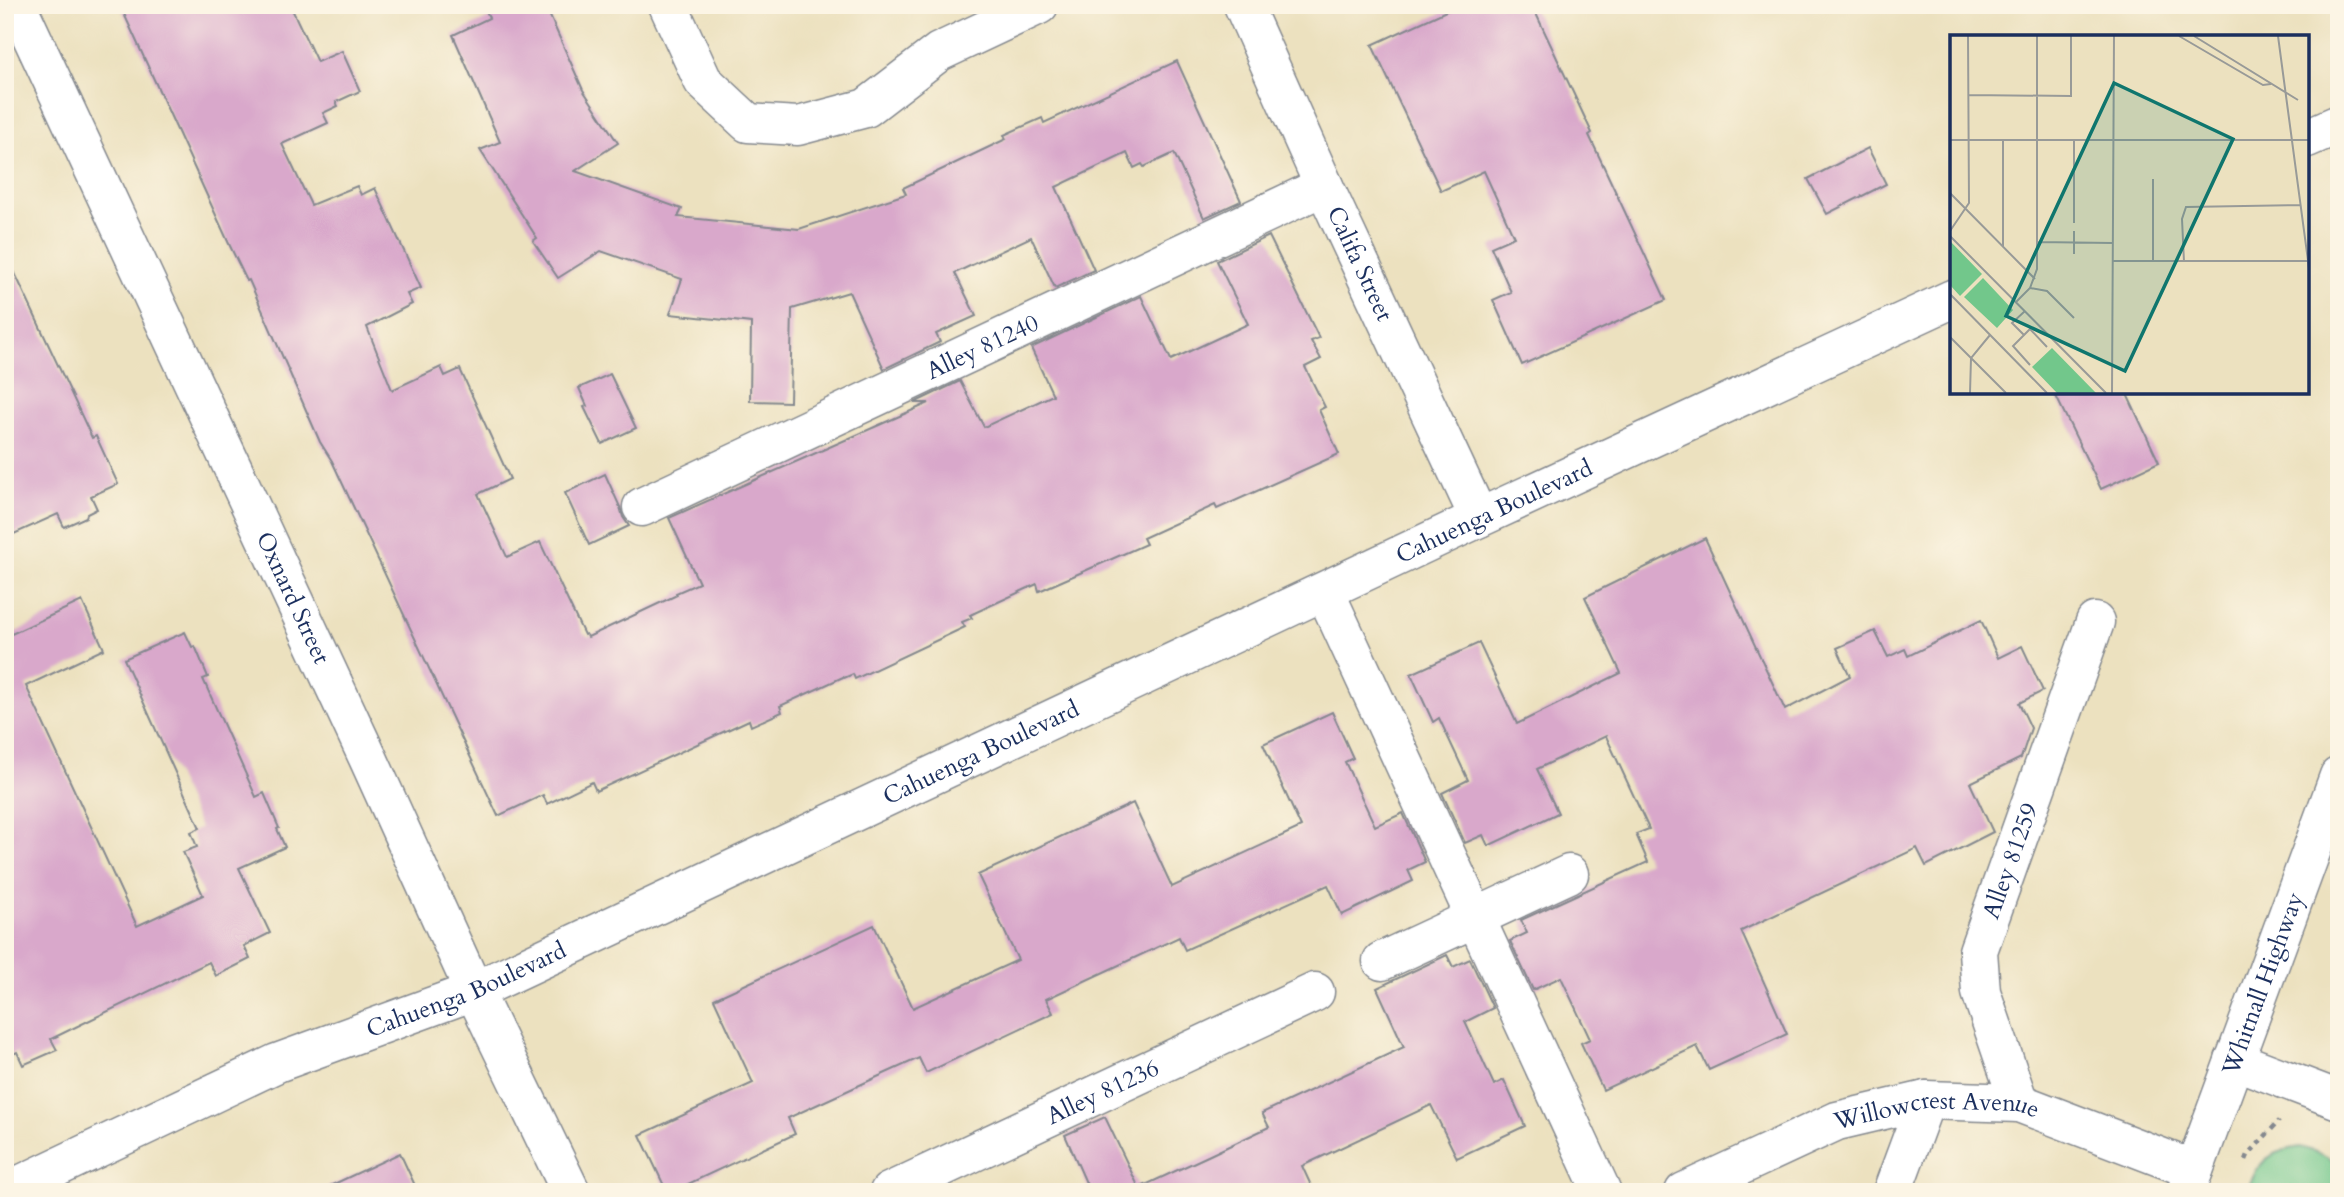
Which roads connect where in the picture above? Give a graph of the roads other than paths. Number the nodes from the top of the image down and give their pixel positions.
1 (17, 5) edge
2 (668, 5) edge
3 (1039, 5) edge
4 (1243, 5) edge
5 (2339, 124) edge
6 (2309, 137) edge
7 (1324, 186) junction
8 (1950, 300) edge
9 (642, 507) dead end
10 (1479, 518) junction
11 (1325, 592) junction
12 (2095, 622) dead end
13 (2339, 776) edge
14 (1569, 874) dead end
15 (1475, 918) junction
16 (1382, 961) dead end
17 (474, 991) junction
18 (1315, 992) dead end
19 (2234, 1060) junction
20 (2326, 1095) edge
21 (1926, 1100) junction
22 (2019, 1103) junction
23 (2190, 1181) edge
24 (5, 1192) edge
25 (570, 1192) edge
26 (889, 1192) edge
27 (1602, 1192) edge
28 (1684, 1192) edge
29 (1892, 1192) edge

1 - 17 main road, Oxnard Street
2 - 3 main road
4 - 7 main road, Califa Street
5 - 6 main road
7 - 9 main road, Alley 81240
7 - 10 main road, Califa Street
8 - 10 main road, Cahuenga Boulevard
10 - 11 main road, Cahuenga Boulevard
11 - 15 main road
11 - 17 main road, Cahuenga Boulevard
12 - 22 main road, Alley 81259
13 - 19 main road, Whitnall Highway
14 - 15 main road
15 - 16 main road
15 - 27 main road
17 - 24 main road, Cahuenga Boulevard
17 - 25 main road, Oxnard Street
18 - 26 main road, Alley 81236
19 - 20 main road
19 - 23 main road, Whitnall Highway
21 - 22 main road, Willowcrest Avenue
21 - 28 main road, Willowcrest Avenue
21 - 29 main road
22 - 23 main road, Willowcrest Avenue

